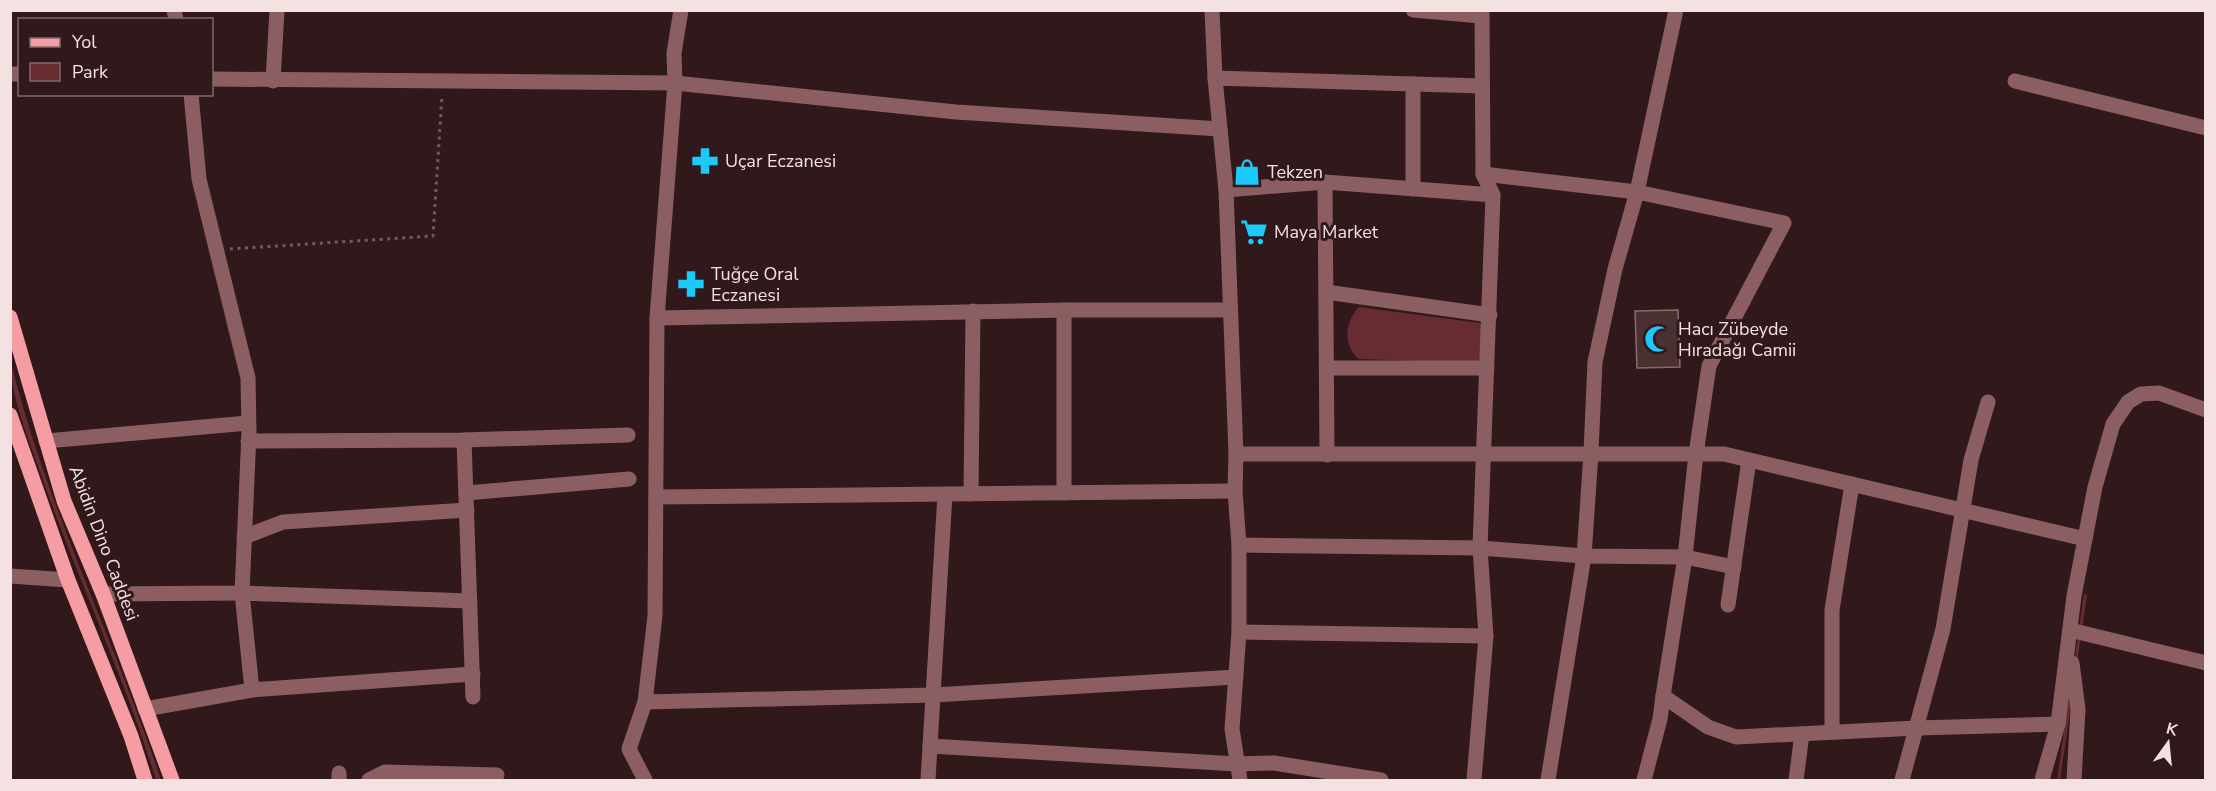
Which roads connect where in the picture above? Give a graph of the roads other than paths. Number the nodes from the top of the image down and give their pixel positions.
1 (277, 10) edge
2 (681, 10) edge
3 (1212, 10) edge
4 (1413, 10) edge
5 (1676, 10) edge
6 (1481, 13) edge
7 (1215, 78) junction
8 (213, 79) edge
9 (273, 81) junction
10 (2015, 81) dead end
11 (675, 83) junction
12 (1413, 84) junction
13 (1482, 86) junction
14 (191, 96) edge
15 (2205, 128) edge
16 (1220, 129) junction
17 (1483, 174) junction
18 (1325, 182) junction
19 (1413, 189) junction
20 (1226, 190) junction
21 (1637, 192) junction
22 (1493, 195) junction
23 (1326, 292) junction
24 (1064, 310) junction
25 (1229, 310) junction
26 (973, 311) junction
27 (1490, 315) junction
28 (10, 316) edge
29 (657, 318) junction
30 (1326, 368) junction
31 (1487, 368) junction
32 (1988, 402) dead end
33 (2205, 410) edge
34 (10, 415) edge
35 (248, 423) junction
36 (628, 435) dead end
37 (464, 440) junction
38 (46, 441) junction
39 (248, 441) junction
40 (1485, 453) junction
41 (1591, 453) junction
42 (1236, 454) junction
43 (1696, 454) junction
44 (1327, 455) junction
45 (1749, 460) junction
46 (629, 479) dead end
47 (1852, 484) junction
48 (1235, 490) junction
49 (466, 493) junction
50 (1064, 493) junction
51 (945, 494) junction
52 (971, 494) junction
53 (656, 497) junction
54 (467, 510) junction
55 (1963, 510) junction
56 (244, 537) junction
57 (2085, 539) junction
58 (1239, 545) junction
59 (1480, 548) junction
60 (1584, 556) junction
61 (1685, 557) junction
62 (1734, 567) junction
63 (10, 576) edge
64 (68, 580) junction
65 (242, 593) junction
66 (103, 594) junction
67 (470, 602) junction
68 (1728, 605) dead end
69 (2070, 630) junction
70 (1239, 632) junction
71 (1486, 636) junction
72 (2205, 663) edge
73 (473, 674) junction
74 (1236, 677) junction
75 (252, 690) junction
76 (933, 695) junction
77 (1663, 696) junction
78 (474, 697) dead end
79 (645, 702) junction
80 (145, 710) junction
81 (2058, 724) junction
82 (1917, 728) junction
83 (1832, 732) junction
84 (1802, 734) junction
85 (930, 746) junction
86 (1237, 764) junction
87 (497, 775) dead end
88 (145, 780) edge
89 (172, 780) edge
90 (369, 780) edge
91 (645, 780) edge
92 (928, 780) edge
93 (1240, 780) edge
94 (1381, 780) edge
95 (1474, 780) edge
96 (1548, 780) edge
97 (1644, 780) edge
98 (1796, 780) edge
99 (1902, 780) edge
100 (2042, 780) edge
101 (2074, 780) edge

1 - 9 street
2 - 11 street
3 - 7 street
4 - 6 street
5 - 21 street
6 - 13 street
7 - 12 street
7 - 16 street
8 - 9 street
9 - 11 street
10 - 15 street
11 - 16 street
11 - 29 street
12 - 13 street
12 - 19 street
13 - 17 street
14 - 35 street
16 - 20 street
17 - 21 street
17 - 22 street
18 - 19 street
18 - 20 street
18 - 23 street
19 - 22 street
20 - 25 street
21 - 41 street
21 - 43 street
22 - 27 street
23 - 27 street
23 - 30 street
24 - 25 street
24 - 26 street
24 - 50 street
25 - 42 street
26 - 29 street
26 - 52 street
27 - 31 street
28 - 38 main road, Abidin Dino Caddesi
29 - 53 street
30 - 31 street
30 - 44 street
31 - 40 street
32 - 55 street
33 - 57 street
34 - 64 main road
35 - 38 street
35 - 39 street
36 - 37 street
37 - 39 street
37 - 49 street
38 - 66 main road, Abidin Dino Caddesi
39 - 56 street
40 - 41 street
40 - 44 street
40 - 59 street
41 - 43 street
41 - 60 street
42 - 44 street
42 - 48 street
43 - 45 street
43 - 61 street
45 - 47 street
45 - 62 street
46 - 49 street
47 - 55 street
47 - 83 street
48 - 50 street
48 - 58 street
49 - 54 street
50 - 52 street
51 - 52 street
51 - 53 street
51 - 76 street
53 - 79 street
54 - 56 street
54 - 67 street
55 - 57 street
55 - 82 street
56 - 65 street
57 - 69 street
58 - 59 street
58 - 70 street
59 - 60 street
59 - 71 street
60 - 61 street
60 - 96 street
61 - 62 street
61 - 77 street
62 - 68 street
63 - 64 street
64 - 88 main road
65 - 66 street
65 - 67 street
65 - 75 street
66 - 80 main road, Abidin Dino Caddesi
67 - 73 street
69 - 72 street
69 - 81 street
69 - 101 street
70 - 71 street
70 - 74 street
71 - 95 street
73 - 75 street
73 - 78 street
74 - 76 street
74 - 86 street
75 - 80 street
76 - 79 street
76 - 85 street
77 - 84 street
77 - 97 street
79 - 91 street
80 - 89 main road, Abidin Dino Caddesi
81 - 82 street
81 - 100 street
82 - 83 street
82 - 99 street
83 - 84 street
84 - 98 street
85 - 86 street
85 - 92 street
86 - 93 street
86 - 94 street
87 - 90 street

